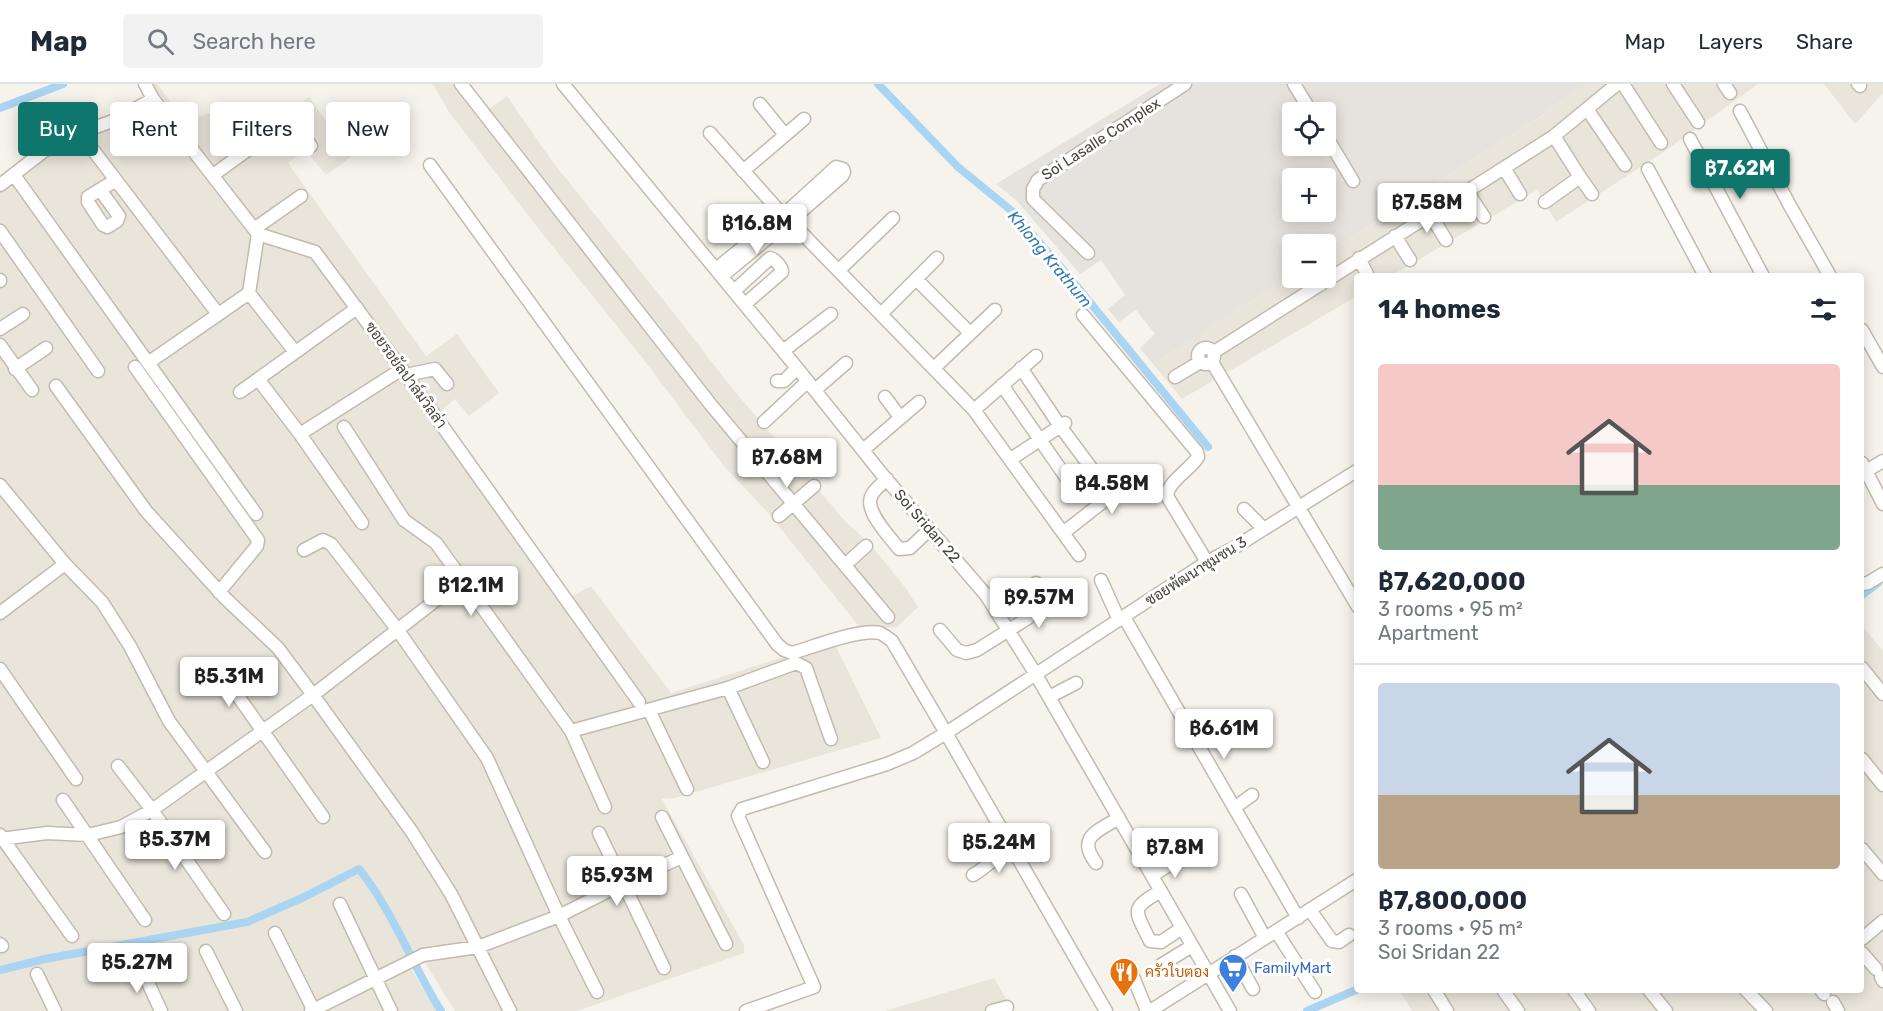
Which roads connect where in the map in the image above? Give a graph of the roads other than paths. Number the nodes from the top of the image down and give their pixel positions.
1 (145, 84) edge
2 (563, 84) edge
3 (1185, 84) edge
4 (1294, 84) edge
5 (1617, 84) edge
6 (1623, 84) edge
7 (1673, 84) edge
8 (465, 85) edge
9 (153, 99) junction
10 (1305, 102) edge
11 (759, 104) dead end
12 (1587, 109) junction
13 (1740, 111) dead end
14 (804, 119) dead end
15 (1698, 122) dead end
16 (98, 126) edge
17 (710, 133) dead end
18 (785, 135) junction
19 (1554, 136) junction
20 (1690, 139) dead end
21 (1661, 143) dead end
22 (1761, 151) junction
23 (1336, 153) edge
24 (38, 156) edge
25 (98, 156) edge
26 (239, 156) edge
27 (430, 165) dead end
28 (1625, 165) dead end
29 (1504, 168) junction
30 (1648, 169) dead end
31 (743, 171) junction
32 (213, 175) junction
33 (14, 176) junction
34 (1580, 177) junction
35 (116, 180) junction
36 (1714, 180) junction
37 (1353, 181) dead end
38 (0, 184) edge
39 (1467, 190) junction
40 (101, 191) dead end
41 (1520, 194) dead end
42 (1592, 194) dead end
43 (301, 196) dead end
44 (1545, 202) dead end
45 (1430, 214) junction
46 (787, 217) junction
47 (893, 218) dead end
48 (1484, 218) dead end
49 (0, 231) edge
50 (256, 232) junction
51 (1395, 236) junction
52 (1446, 240) dead end
53 (1088, 254) dead end
54 (937, 258) dead end
55 (1359, 258) junction
56 (1410, 260) dead end
57 (839, 270) junction
58 (719, 273) junction
59 (1366, 273) edge
60 (1703, 273) edge
61 (1761, 273) edge
62 (1828, 273) edge
63 (916, 279) junction
64 (734, 291) junction
65 (249, 293) junction
66 (745, 304) junction
67 (357, 308) junction
68 (995, 310) dead end
69 (23, 314) dead end
70 (831, 314) dead end
71 (881, 314) junction
72 (218, 315) junction
73 (1083, 315) dead end
74 (0, 329) edge
75 (970, 333) junction
76 (1864, 334) edge
77 (0, 345) edge
78 (46, 348) dead end
79 (783, 351) junction
80 (295, 352) junction
81 (1036, 356) dead end
82 (1209, 359) junction
83 (148, 363) junction
84 (846, 363) dead end
85 (135, 367) dead end
86 (1883, 367) edge
87 (797, 368) junction
88 (934, 368) junction
89 (15, 369) junction
90 (1021, 369) junction
91 (98, 371) dead end
92 (404, 372) junction
93 (1175, 377) dead end
94 (258, 379) junction
95 (777, 381) dead end
96 (447, 384) dead end
97 (811, 385) junction
98 (1002, 385) junction
99 (56, 386) dead end
100 (32, 390) dead end
101 (240, 392) dead end
102 (885, 397) dead end
103 (919, 402) dead end
104 (974, 410) junction
105 (900, 417) junction
106 (764, 422) dead end
107 (1062, 424) junction
108 (344, 427) dead end
109 (300, 434) junction
110 (1040, 440) junction
111 (863, 450) junction
112 (1011, 459) junction
113 (1883, 460) edge
114 (1864, 467) edge
115 (1141, 472) dead end
116 (1354, 472) edge
117 (887, 479) junction
118 (1070, 483) dead end
119 (0, 484) edge
120 (814, 486) dead end
121 (1112, 496) junction
122 (793, 503) junction
123 (1883, 504) edge
124 (1298, 507) junction
125 (1244, 509) dead end
126 (256, 514) dead end
127 (779, 516) dead end
128 (362, 523) dead end
129 (930, 529) junction
130 (1264, 529) junction
131 (1063, 533) junction
132 (867, 546) dead end
133 (304, 550) dead end
134 (1079, 555) dead end
135 (1207, 562) junction
136 (65, 564) junction
137 (845, 565) junction
138 (1883, 574) edge
139 (462, 580) junction
140 (1101, 580) dead end
141 (1036, 583) dead end
142 (1864, 583) edge
143 (219, 592) junction
144 (1354, 600) edge
145 (0, 613) edge
146 (888, 617) dead end
147 (1122, 619) junction
148 (397, 629) junction
149 (940, 630) dead end
150 (1009, 631) junction
151 (0, 669) edge
152 (219, 669) dead end
153 (1035, 673) junction
154 (1864, 676) edge
155 (1076, 683) dead end
156 (728, 688) junction
157 (1883, 694) edge
158 (313, 695) junction
159 (1049, 697) junction
160 (639, 702) dead end
161 (649, 710) junction
162 (263, 729) junction
163 (571, 731) junction
164 (946, 733) junction
165 (831, 739) dead end
166 (1864, 761) edge
167 (763, 762) dead end
168 (118, 766) dead end
169 (205, 771) junction
170 (76, 778) dead end
171 (1883, 785) edge
172 (687, 789) dead end
173 (1252, 795) dead end
174 (63, 800) dead end
175 (605, 807) dead end
176 (1234, 807) junction
177 (152, 810) junction
178 (323, 817) dead end
179 (662, 817) dead end
180 (1119, 818) junction
181 (599, 833) dead end
182 (88, 834) junction
183 (1, 837) edge
184 (1012, 847) junction
185 (1864, 851) edge
186 (265, 852) dead end
187 (1181, 856) dead end
188 (682, 857) junction
189 (1096, 863) dead end
190 (1883, 874) edge
191 (973, 875) dead end
192 (1152, 876) junction
193 (1354, 882) edge
194 (622, 884) junction
195 (1161, 891) junction
196 (1241, 894) dead end
197 (340, 904) dead end
198 (1310, 910) junction
199 (224, 914) dead end
200 (559, 916) junction
201 (1298, 918) junction
202 (145, 920) dead end
203 (1883, 921) edge
204 (1182, 928) junction
205 (275, 933) dead end
206 (1271, 934) junction
207 (1349, 935) dead end
208 (72, 936) dead end
209 (1864, 937) edge
210 (726, 944) dead end
211 (1192, 946) junction
212 (478, 947) junction
213 (206, 951) dead end
214 (1235, 956) junction
215 (1864, 956) edge
216 (140, 965) dead end
217 (1161, 965) dead end
218 (664, 968) dead end
219 (1208, 973) junction
220 (37, 974) dead end
221 (1880, 976) edge
222 (1134, 979) dead end
223 (375, 980) junction
224 (1253, 989) dead end
225 (597, 992) dead end
226 (1315, 992) dead end
227 (1436, 993) edge
228 (1505, 993) edge
229 (1576, 993) edge
230 (1651, 993) edge
231 (1749, 993) edge
232 (1007, 1007) dead end
233 (55, 1011) edge
234 (161, 1011) edge
235 (236, 1011) edge
236 (313, 1011) edge
237 (391, 1011) edge
238 (510, 1011) edge
239 (746, 1011) edge
240 (992, 1011) edge
241 (1106, 1011) edge
242 (1149, 1011) edge
243 (1230, 1011) edge
244 (1447, 1011) edge
245 (1518, 1011) edge
246 (1589, 1011) edge
247 (1666, 1011) edge
248 (1766, 1011) edge

1 - 9 street
2 - 58 street, Soi Sridan 22
3 - 53 street, Soi Lasalle Complex
4 - 10 street
5 - 12 street
6 - 21 street
7 - 15 street
8 - 122 street
9 - 16 street
9 - 32 street
11 - 18 street
12 - 19 street
12 - 28 street
13 - 22 street
14 - 18 street
17 - 31 street
18 - 31 street
19 - 29 street
19 - 34 street
20 - 36 street
22 - 36 street
22 - 62 street
23 - 37 street
24 - 33 street
25 - 35 street
26 - 32 street
27 - 164 street
29 - 39 street
29 - 41 street
30 - 60 street
31 - 46 street
32 - 50 street
33 - 38 street
33 - 83 street
34 - 42 street
34 - 44 street
35 - 40 street
35 - 72 street
36 - 61 street
39 - 45 street
39 - 48 street
43 - 50 street
45 - 51 street
45 - 52 street
46 - 57 street
46 - 58 street
47 - 57 street
49 - 91 street
50 - 65 street
50 - 67 street, ซอยรอยัลปาล์มวิลล่า
51 - 55 street
51 - 56 street
54 - 63 street
55 - 59 street
55 - 82 street
57 - 71 street
58 - 64 street, Soi Sridan 22
63 - 71 street
63 - 75 street
64 - 66 street, Soi Sridan 22
64 - 66 street
65 - 72 street
65 - 80 street
66 - 79 street, Soi Sridan 22
67 - 80 street
67 - 92 street, ซอยรอยัลปาล์มวิลล่า
68 - 75 street
69 - 74 street
70 - 79 street
71 - 88 street
72 - 83 street
73 - 135 street
75 - 88 street
76 - 86 street
77 - 89 street
78 - 89 street
79 - 87 street, Soi Sridan 22
80 - 94 street
81 - 90 street
82 - 93 street
82 - 124 street
83 - 126 street
84 - 97 street
85 - 143 street
87 - 95 street
87 - 97 street, Soi Sridan 22
88 - 104 street
89 - 100 street
90 - 98 street
90 - 107 street
92 - 96 street
92 - 109 street
92 - 160 street, ซอยรอยัลปาล์มวิลล่า
94 - 101 street
94 - 109 street
97 - 106 street
97 - 111 street, Soi Sridan 22
98 - 104 street
98 - 110 street
99 - 143 street
102 - 105 street
103 - 105 street
104 - 112 street
105 - 111 street
107 - 110 street
107 - 121 street
108 - 139 street
109 - 128 street
110 - 112 street
110 - 118 street
111 - 117 street, Soi Sridan 22
112 - 131 street
113 - 114 street
114 - 123 street
115 - 121 street
116 - 124 street, ซอยพัฒนาชุมชน 3
117 - 129 street, Soi Sridan 22
117 - 129 street
119 - 136 street
120 - 122 street
121 - 131 street
122 - 127 street
122 - 137 street
124 - 130 street, ซอยพัฒนาชุมชน 3
124 - 144 street
125 - 130 street
129 - 150 street, Soi Sridan 22
130 - 135 street, ซอยพัฒนาชุมชน 3
131 - 134 street
132 - 137 street
133 - 148 street
135 - 147 street, ซอยพัฒนาชุมชน 3
136 - 145 street
136 - 169 street
137 - 146 street
138 - 142 street
139 - 148 street
139 - 163 street
140 - 147 street
141 - 150 street
143 - 158 street
147 - 153 street, ซอยพัฒนาชุมชน 3
147 - 176 street
148 - 158 street
148 - 200 street
149 - 150 street
150 - 153 street, Soi Sridan 22
151 - 170 street
152 - 162 street
153 - 159 street, Soi Sridan 22
153 - 164 street, ซอยพัฒนาชุมชน 3
154 - 157 street
155 - 159 street
156 - 161 street
156 - 165 street
156 - 167 street
158 - 162 street
158 - 212 street
159 - 180 street, Soi Sridan 22
161 - 163 street
161 - 172 street
162 - 169 street
162 - 178 street
163 - 175 street
164 - 184 street
164 - 239 street, ซอยพัฒนาชุมชน 3
166 - 171 street
168 - 177 street
169 - 177 street
169 - 186 street
173 - 176 street
174 - 182 street
176 - 201 street
177 - 182 street
177 - 199 street
179 - 188 street
180 - 189 street
180 - 192 street, Soi Sridan 22
181 - 194 street
182 - 183 street
182 - 202 street
183 - 208 street
184 - 191 street
184 - 241 street
185 - 190 street
187 - 192 street
188 - 194 street
188 - 210 street
192 - 195 street, Soi Sridan 22
193 - 198 street
194 - 200 street
194 - 218 street
195 - 204 street, Soi Sridan 22
195 - 204 street
196 - 206 street
197 - 223 street
198 - 201 street
198 - 207 street
200 - 212 street
200 - 225 street
201 - 206 street
203 - 209 street
204 - 211 street, Soi Sridan 22
205 - 236 street
206 - 214 street
206 - 226 street
211 - 217 street
211 - 219 street, Soi Sridan 22
212 - 223 street
212 - 238 street
213 - 235 street
214 - 219 street
214 - 224 street
215 - 221 street
216 - 234 street
219 - 242 street
219 - 243 street, Soi Sridan 22
220 - 233 street
222 - 242 street
223 - 236 street
223 - 237 street
227 - 244 street
228 - 245 street
229 - 246 street
230 - 247 street
231 - 248 street
232 - 240 street

